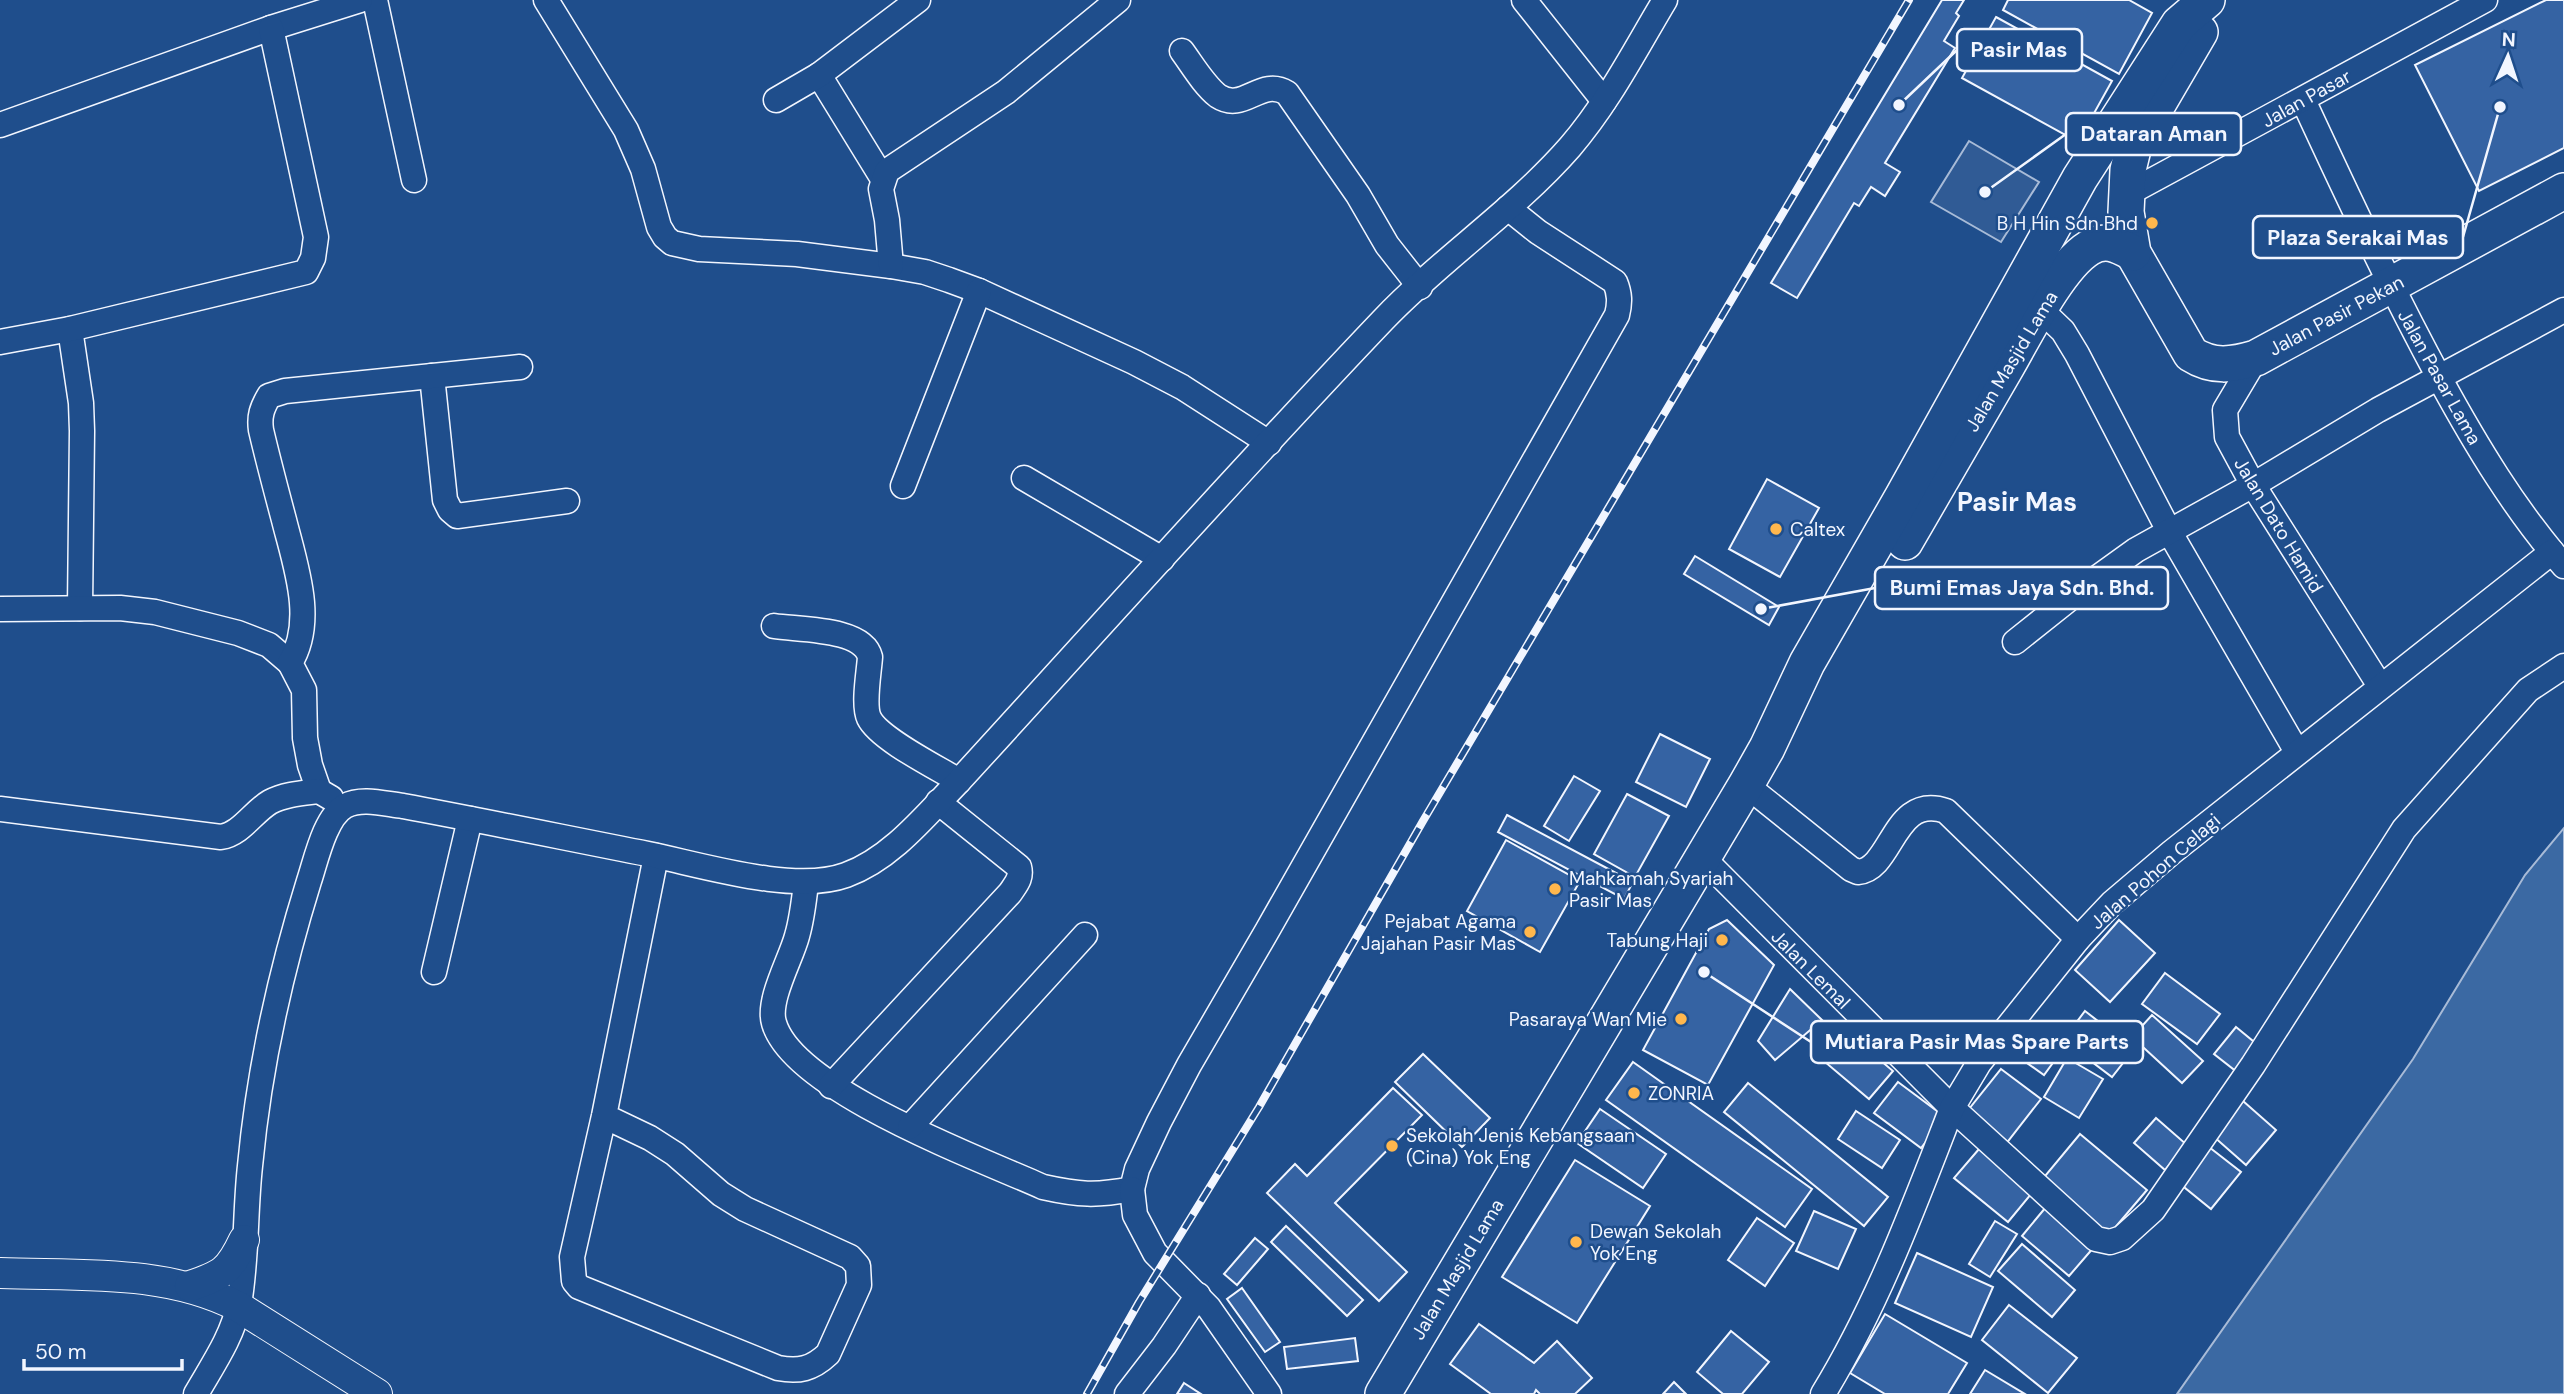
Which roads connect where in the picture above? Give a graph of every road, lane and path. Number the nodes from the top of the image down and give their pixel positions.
1 (360, 0) edge
2 (374, 0) edge
3 (546, 0) edge
4 (918, 0) edge
5 (1118, 0) edge
6 (1524, 0) edge
7 (1665, 0) edge
8 (2484, 0) edge
9 (2207, 1) edge
10 (271, 28) junction
11 (1182, 51) dead end
12 (819, 75) junction
13 (776, 100) dead end
14 (2302, 100) junction
15 (1604, 101) junction
16 (0, 125) edge
17 (883, 179) junction
18 (414, 180) dead end
19 (2564, 191) edge
20 (2127, 194) junction
21 (1508, 208) junction
22 (2133, 253) junction
23 (891, 266) junction
24 (2389, 286) junction
25 (1420, 287) junction
26 (979, 290) junction
27 (2040, 309) junction
28 (2564, 310) edge
29 (71, 329) junction
30 (0, 342) edge
31 (2256, 358) junction
32 (520, 366) dead end
33 (432, 376) junction
34 (2439, 377) junction
35 (1269, 443) junction
36 (1024, 478) dead end
37 (2253, 485) junction
38 (903, 486) dead end
39 (567, 501) dead end
40 (2169, 531) junction
41 (1162, 559) junction
42 (2558, 559) edge
43 (80, 608) junction
44 (0, 609) edge
45 (774, 626) dead end
46 (1840, 628) junction
47 (2015, 642) dead end
48 (290, 663) junction
49 (2564, 666) edge
50 (2380, 686) junction
51 (2297, 752) junction
52 (959, 781) junction
53 (1746, 785) junction
54 (319, 791) junction
55 (938, 802) junction
56 (345, 806) junction
57 (0, 809) edge
58 (470, 819) junction
59 (656, 856) junction
60 (1702, 857) junction
61 (806, 883) junction
62 (1085, 935) dead end
63 (2078, 939) junction
64 (434, 972) dead end
65 (831, 1086) junction
66 (1952, 1108) junction
67 (604, 1116) junction
68 (910, 1127) junction
69 (1132, 1189) junction
70 (244, 1240) junction
71 (0, 1273) edge
72 (190, 1286) junction
73 (1198, 1295) junction
74 (239, 1307) junction
75 (195, 1394) edge
76 (377, 1394) edge
77 (1127, 1394) edge
78 (1269, 1394) edge
79 (1383, 1394) edge
80 (1823, 1394) edge

1 - 10 street
2 - 18 street
3 - 23 street
4 - 12 street
5 - 17 street
6 - 15 street
7 - 15 street
8 - 14 street, Jalan Pasar
9 - 20 highway, Jalan Masjid Lama
9 - 46 highway, Jalan Masjid Lama
10 - 16 street
10 - 29 street
11 - 25 street
12 - 13 street
12 - 17 street
14 - 20 street, Jalan Pasar
14 - 24 street, Jalan Pasar Lama
15 - 21 street
17 - 23 street
19 - 24 highway, Jalan Pasir Pekan
20 - 22 highway, Jalan Masjid Lama
21 - 25 street
21 - 69 street
22 - 27 highway, Jalan Masjid Lama
22 - 31 highway, Jalan Pasir Pekan
23 - 26 street
24 - 31 highway, Jalan Pasir Pekan
24 - 34 street, Jalan Pasar Lama
25 - 35 street
26 - 35 street
26 - 38 street
27 - 40 street
27 - 46 highway, Jalan Masjid Lama
28 - 34 street
29 - 30 street
29 - 43 street
31 - 37 street, Jalan Dato Hamid
32 - 33 street
33 - 39 street
33 - 48 street
34 - 37 street
34 - 42 street, Jalan Pasar Lama
35 - 41 street
36 - 41 street
37 - 40 street
37 - 50 street, Jalan Dato Hamid
40 - 47 street
40 - 51 street
41 - 52 street
42 - 50 street, Jalan Pohon Celagi
43 - 44 street
43 - 48 street
45 - 52 street
46 - 53 highway, Jalan Masjid Lama
48 - 54 street
49 - 66 street, Jalan Lemal
50 - 51 street, Jalan Pohon Celagi
51 - 63 street, Jalan Pohon Celagi
52 - 55 street
53 - 60 highway, Jalan Masjid Lama
53 - 63 street
54 - 56 street
54 - 57 street
55 - 61 street
55 - 65 street
56 - 58 street
56 - 70 street
58 - 59 street
58 - 64 street
59 - 61 street
59 - 67 street
60 - 66 street, Jalan Lemal
60 - 79 highway, Jalan Masjid Lama
61 - 65 street
62 - 68 street
63 - 66 street, Jalan Pohon Celagi
65 - 68 street
66 - 80 street, Jalan Pohon Celagi
67 - 67 street
68 - 69 street
69 - 73 street
70 - 72 main road
70 - 74 street
71 - 72 main road
72 - 74 main road
73 - 77 street
73 - 78 street
74 - 75 street
74 - 76 main road

